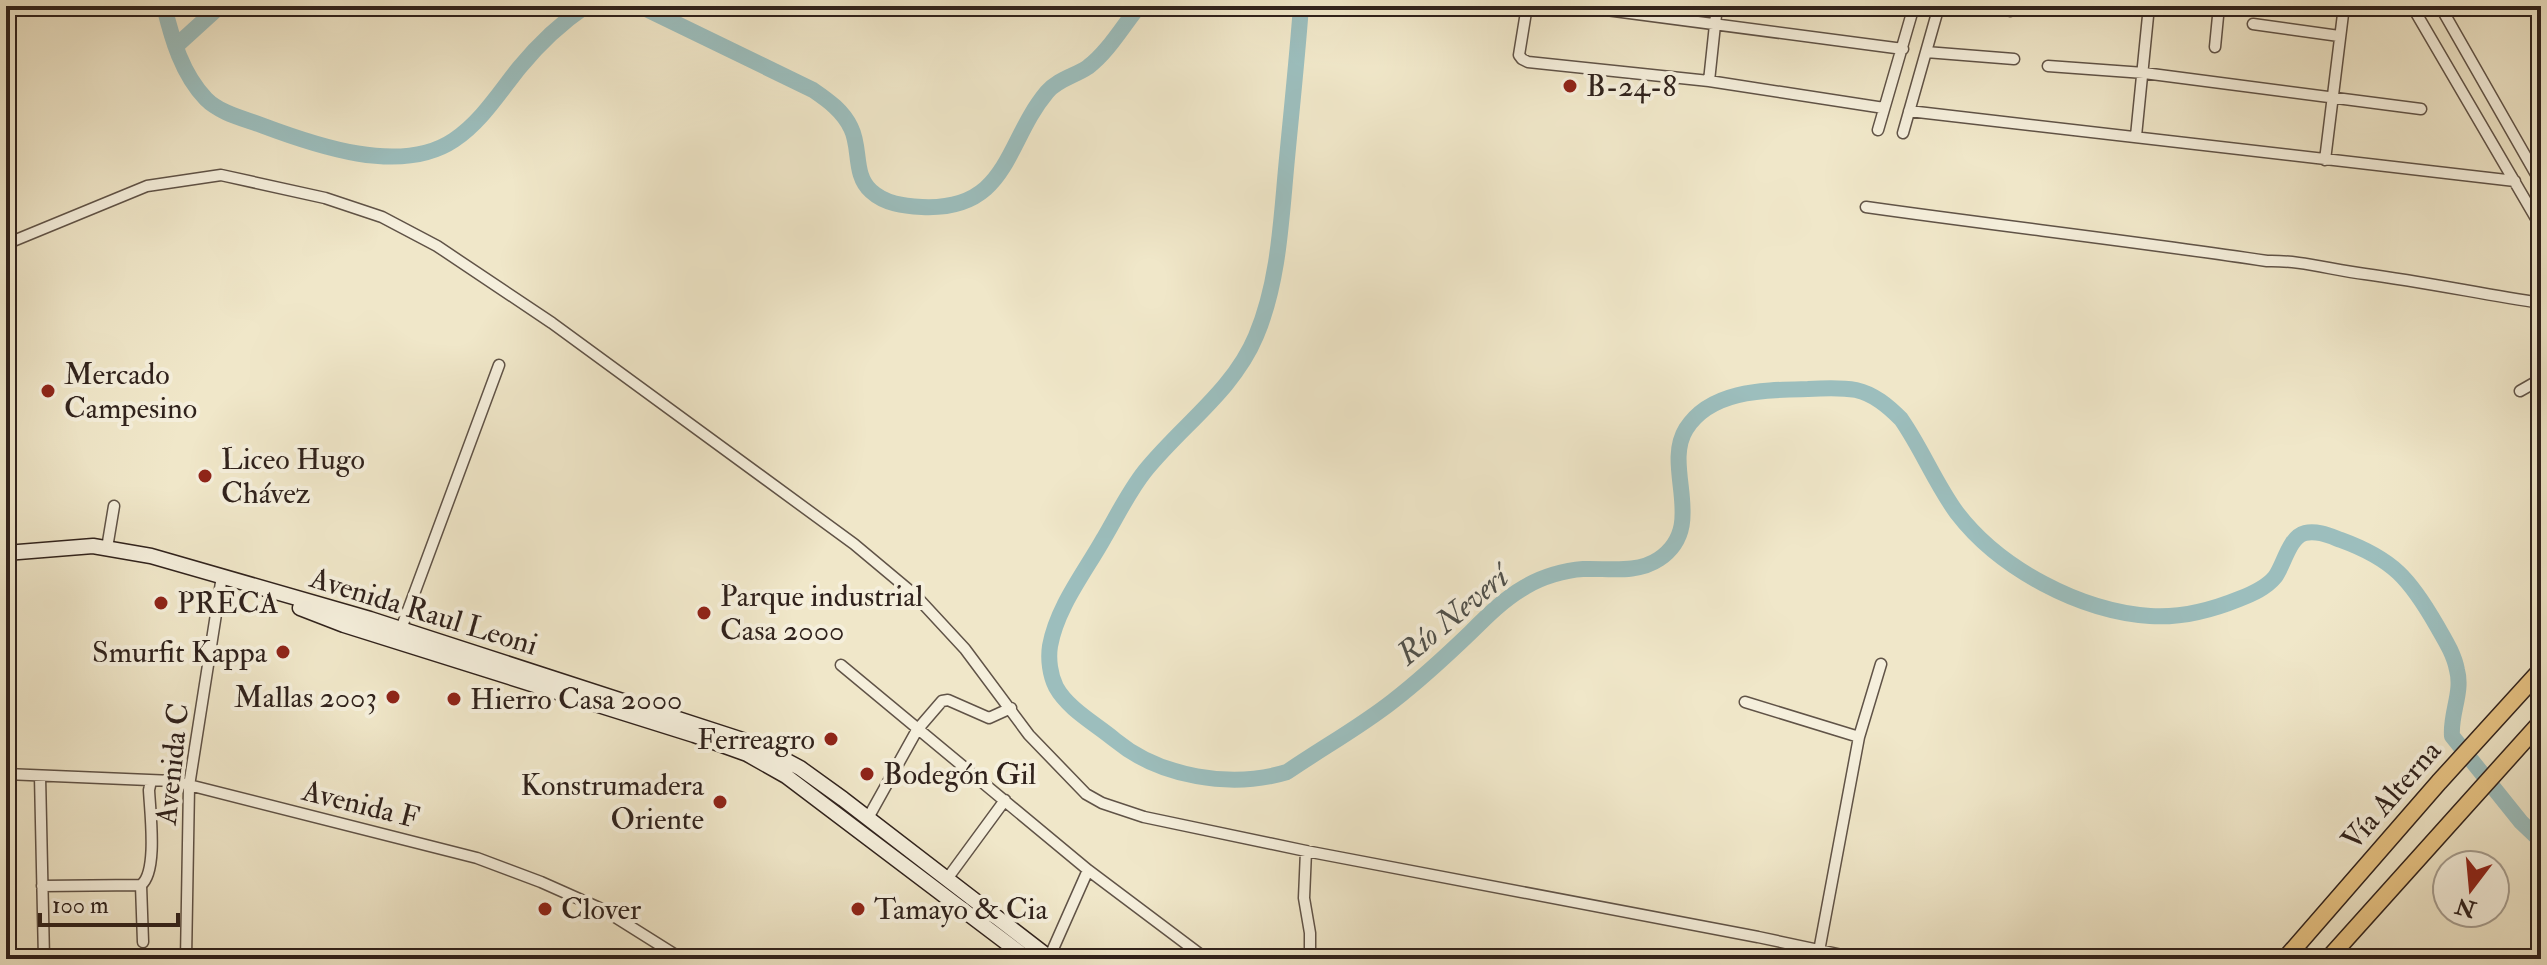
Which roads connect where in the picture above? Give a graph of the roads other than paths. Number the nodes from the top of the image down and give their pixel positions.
1 (1527, 6) edge
2 (1576, 6) edge
3 (1717, 6) edge
4 (1914, 6) edge
5 (1939, 6) edge
6 (2104, 6) edge
7 (2219, 6) edge
8 (2344, 6) edge
9 (2412, 6) edge
10 (2440, 6) edge
11 (2149, 8) edge
12 (1715, 24) junction
13 (2253, 24) dead end
14 (2339, 36) junction
15 (2215, 47) dead end
16 (1903, 49) junction
17 (1926, 52) junction
18 (2014, 59) dead end
19 (2048, 66) dead end
20 (2144, 73) junction
21 (1709, 81) junction
22 (2333, 97) junction
23 (1884, 108) junction
24 (2421, 109) dead end
25 (1909, 111) junction
26 (1878, 130) dead end
27 (1903, 133) dead end
28 (2136, 136) junction
29 (2325, 160) junction
30 (2515, 181) junction
31 (2541, 183) edge
32 (1866, 207) dead end
33 (2541, 227) edge
34 (6, 244) edge
35 (2541, 303) edge
36 (499, 365) dead end
37 (2541, 379) edge
38 (2520, 391) dead end
39 (114, 506) dead end
40 (107, 548) junction
41 (6, 553) edge
42 (222, 576) junction
43 (401, 629) junction
44 (1881, 664) dead end
45 (841, 665) dead end
46 (2541, 670) edge
47 (1745, 702) dead end
48 (1011, 708) junction
49 (2541, 722) edge
50 (917, 730) junction
51 (1859, 737) junction
52 (6, 774) edge
53 (40, 776) junction
54 (151, 781) junction
55 (189, 786) junction
56 (1005, 800) junction
57 (868, 818) junction
58 (1306, 851) junction
59 (1088, 870) junction
60 (947, 879) junction
61 (141, 885) junction
62 (42, 886) junction
63 (143, 942) dead end
64 (1819, 951) junction
65 (1050, 958) edge
66 (1205, 958) edge
67 (44, 959) edge
68 (186, 959) edge
69 (682, 959) edge
70 (1028, 959) edge
71 (1310, 959) edge
72 (1861, 959) edge
73 (2285, 959) edge
74 (2328, 959) edge

1 - 21 street
2 - 12 street
3 - 12 street
4 - 16 street
5 - 17 street
6 - 11 street
7 - 15 street
8 - 14 street
9 - 30 street
10 - 31 street
11 - 20 street
12 - 16 street
12 - 21 street
13 - 14 street
14 - 22 street
16 - 23 street
17 - 18 street
17 - 25 street
19 - 20 street
20 - 22 street
20 - 28 street
21 - 23 street
22 - 24 street
22 - 29 street
23 - 26 street
25 - 27 street
25 - 28 street
28 - 29 street
29 - 30 street
30 - 33 street
32 - 35 street
34 - 48 street
36 - 43 street
37 - 38 street
39 - 40 street
40 - 41 main road
40 - 42 main road
42 - 43 main road, Avenida Raul Leoni
42 - 55 street, Avenida C
42 - 70 main road, Avenida Raul Leoni
43 - 57 main road, Avenida Raul Leoni
44 - 51 street
45 - 50 street
46 - 73 highway, Vía Alterna
47 - 51 street
48 - 50 street
48 - 58 street
49 - 74 highway, Vía Alterna
50 - 56 street
50 - 57 street
51 - 64 street
52 - 53 street, Avenida F
53 - 54 street, Avenida F
53 - 62 street
54 - 55 street, Avenida F
54 - 61 street
55 - 68 street, Avenida C
55 - 69 street, Avenida F
56 - 59 street
56 - 60 street
57 - 60 main road, Avenida Raul Leoni
58 - 64 street
58 - 71 street
59 - 65 street
59 - 66 street
60 - 65 main road, Avenida Raul Leoni
61 - 62 street
61 - 63 street
62 - 67 street
64 - 72 street

